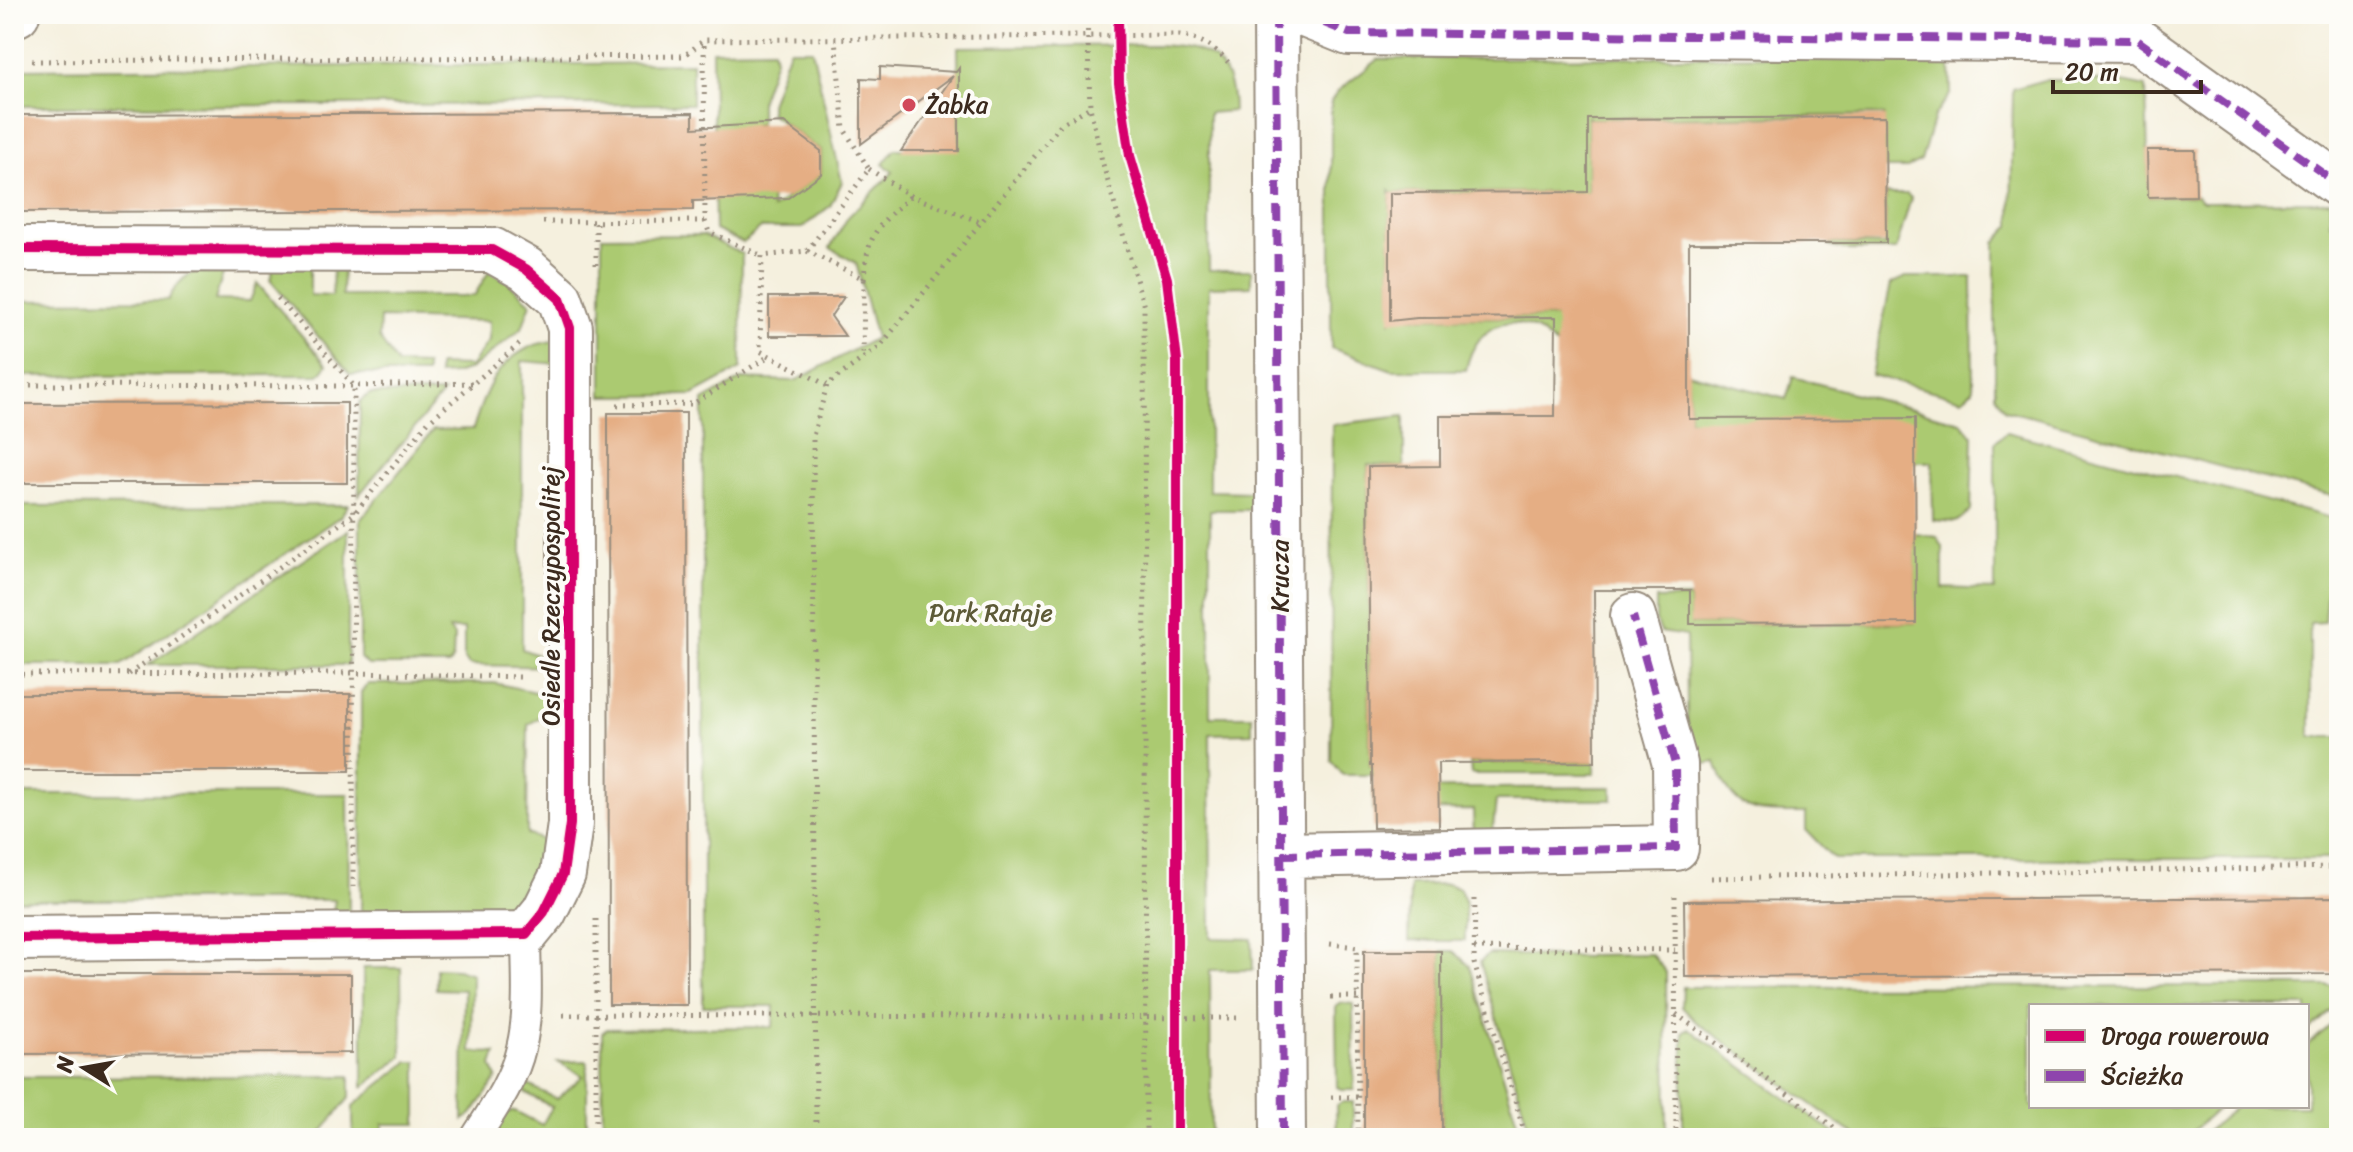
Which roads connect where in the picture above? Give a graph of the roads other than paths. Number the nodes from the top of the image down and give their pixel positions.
1 (1276, 14) edge
2 (1302, 14) edge
3 (2339, 185) edge
4 (14, 249) edge
5 (1633, 616) dead end
6 (1282, 855) junction
7 (526, 934) junction
8 (14, 938) edge
9 (475, 1138) edge
10 (1283, 1138) edge

1 - 6 street, Krucza
2 - 3 street
4 - 7 street, Osiedle Rzeczypospolitej
5 - 6 street
6 - 10 street, Krucza
7 - 8 street
7 - 9 lane

